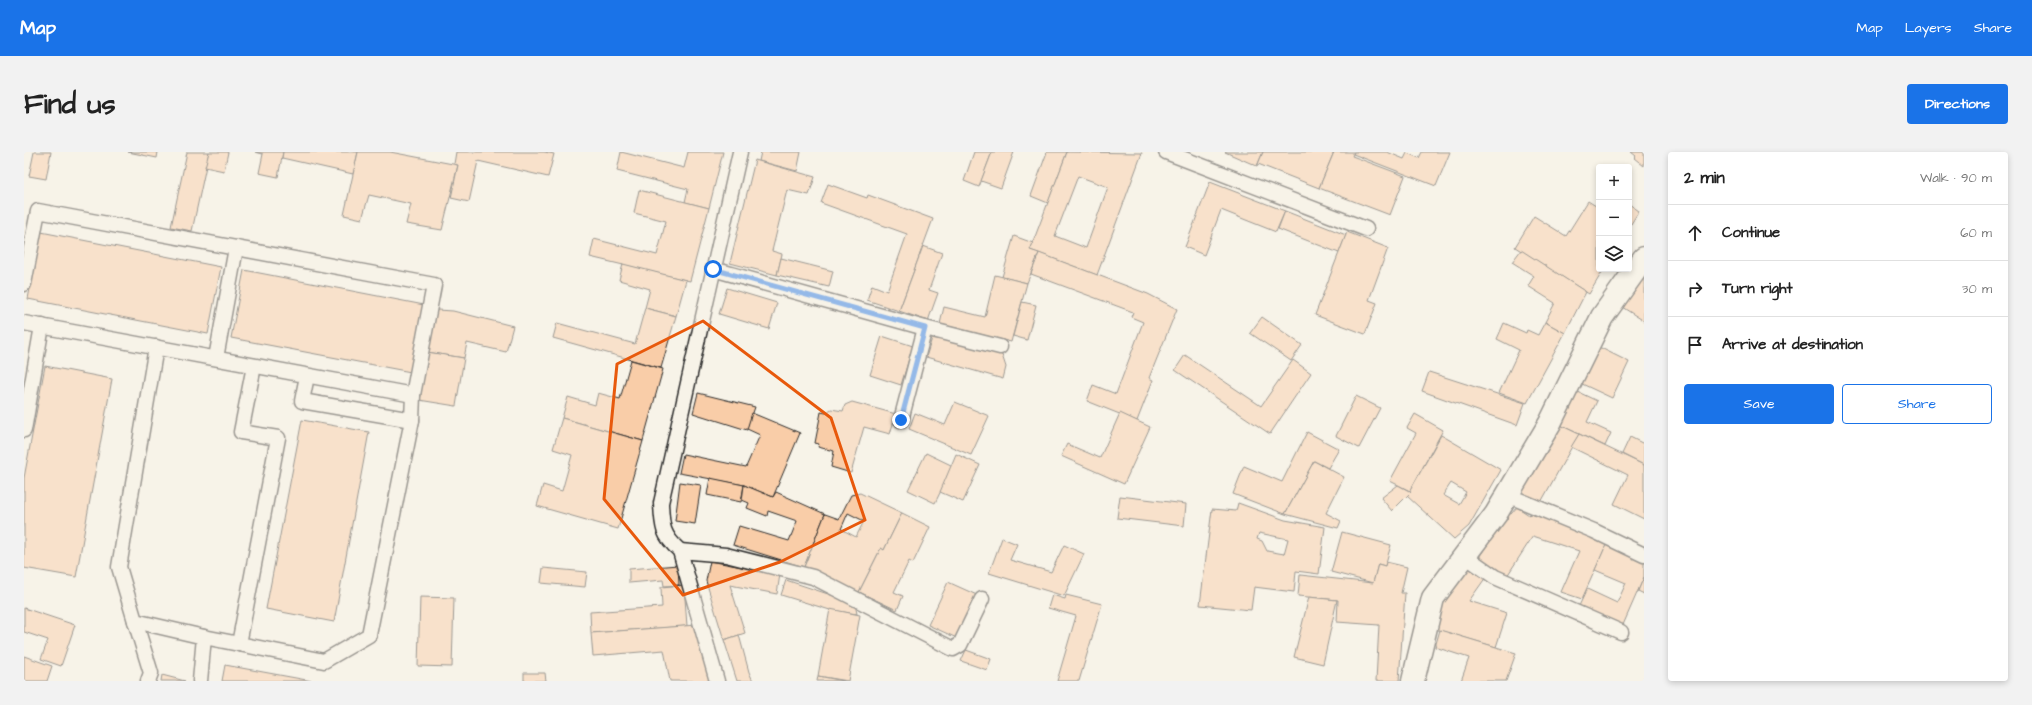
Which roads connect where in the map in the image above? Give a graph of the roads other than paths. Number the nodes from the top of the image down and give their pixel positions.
1 (740, 152) edge
2 (1166, 152) edge
3 (1366, 229) dead end
4 (236, 248) junction
5 (1644, 258) edge
6 (713, 269) junction
7 (24, 284) edge
8 (24, 323) edge
9 (42, 326) junction
10 (925, 328) junction
11 (156, 347) junction
12 (1000, 347) dead end
13 (216, 358) junction
14 (254, 366) junction
15 (307, 376) junction
16 (413, 395) junction
17 (412, 420) junction
18 (901, 420) dead end
19 (24, 430) edge
20 (1507, 495) junction
21 (680, 551) junction
22 (1644, 555) edge
23 (1465, 556) junction
24 (982, 599) dead end
25 (135, 621) junction
26 (1621, 632) dead end
27 (204, 637) junction
28 (239, 644) junction
29 (148, 681) edge
30 (200, 681) edge
31 (717, 681) edge
32 (1413, 681) edge

1 - 6 lane
2 - 3 lane
4 - 7 lane
4 - 13 lane
4 - 16 lane
5 - 20 street
6 - 10 lane
6 - 21 lane
8 - 9 lane
9 - 11 lane
9 - 19 lane
10 - 12 lane
10 - 18 lane
11 - 13 lane
11 - 25 lane
13 - 14 lane
14 - 15 lane
14 - 28 lane
15 - 16 lane
15 - 17 lane
16 - 17 lane
17 - 28 lane
20 - 22 lane
20 - 23 street
21 - 24 lane
21 - 31 lane
23 - 26 lane
23 - 32 street
25 - 27 lane
25 - 29 lane
27 - 28 lane
27 - 30 lane

